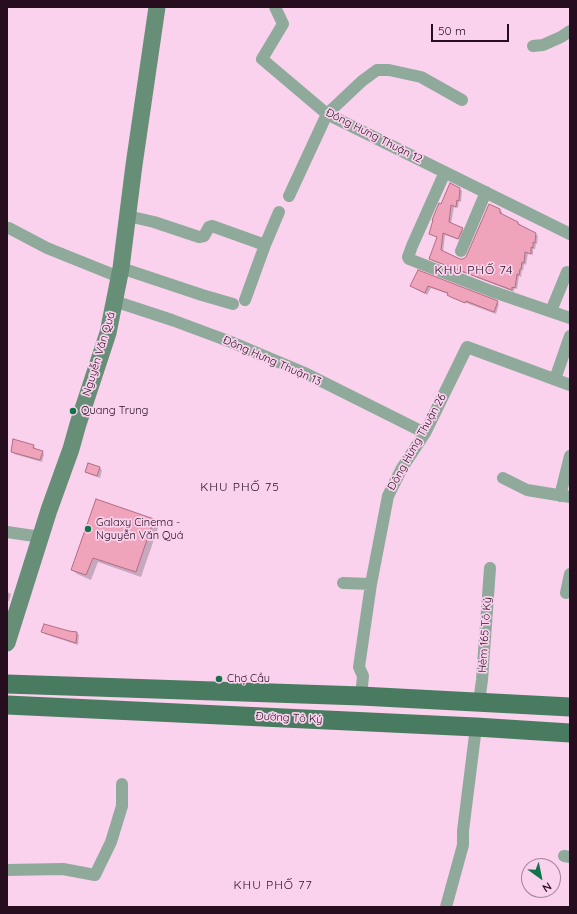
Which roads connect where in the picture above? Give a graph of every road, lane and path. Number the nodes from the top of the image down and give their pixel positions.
1 (157, 7) edge
2 (275, 7) edge
3 (570, 31) edge
4 (533, 46) dead end
5 (462, 100) dead end
6 (327, 114) junction
7 (445, 172) junction
8 (486, 192) junction
9 (289, 196) dead end
10 (279, 212) dead end
11 (128, 216) junction
12 (9, 228) dead end
13 (570, 234) edge
14 (264, 245) junction
15 (461, 251) dead end
16 (120, 272) junction
17 (567, 272) dead end
18 (245, 300) dead end
19 (114, 301) junction
20 (232, 304) dead end
21 (551, 312) junction
22 (570, 318) edge
23 (570, 336) edge
24 (555, 379) junction
25 (570, 385) edge
26 (424, 433) junction
27 (570, 456) edge
28 (503, 478) dead end
29 (565, 497) edge
30 (7, 532) edge
31 (41, 538) junction
32 (490, 568) dead end
33 (570, 574) edge
34 (343, 583) dead end
35 (371, 584) junction
36 (566, 594) dead end
37 (7, 643) edge
38 (7, 684) edge
39 (361, 696) junction
40 (479, 702) junction
41 (7, 706) edge
42 (570, 707) edge
43 (476, 727) junction
44 (570, 733) edge
45 (122, 784) dead end
46 (7, 870) edge
47 (446, 907) edge

1 - 11 main road, Nguyễn Văn Quá
2 - 6 street, Đông Hưng Thuận 12
3 - 4 street
5 - 6 street
6 - 7 street, Đông Hưng Thuận 12
6 - 9 street
7 - 8 street, Đông Hưng Thuận 12
7 - 21 street
8 - 13 street, Đông Hưng Thuận 12
8 - 15 street
10 - 14 street
11 - 14 street
11 - 16 main road, Nguyễn Văn Quá
12 - 16 street
14 - 18 street
16 - 19 main road, Nguyễn Văn Quá
16 - 20 street
17 - 21 street
19 - 26 street, Đông Hưng Thuận 13
19 - 31 main road, Nguyễn Văn Quá
21 - 22 street
23 - 24 street
24 - 25 street, Đông Hưng Thuận 26
24 - 26 street, Đông Hưng Thuận 26
26 - 35 street, Đông Hưng Thuận 26
27 - 29 street
28 - 29 street
30 - 31 street
31 - 37 main road, Nguyễn Văn Quá
32 - 40 street, Hẻm 165 Tô Ký
33 - 36 street
34 - 35 street
35 - 39 street, Đông Hưng Thuận 26
38 - 39 main road
39 - 40 main road
40 - 42 main road
40 - 43 main road
41 - 43 main road, Đường Tô Ký
43 - 44 main road, Đường Tô Ký
43 - 47 street
45 - 46 street

